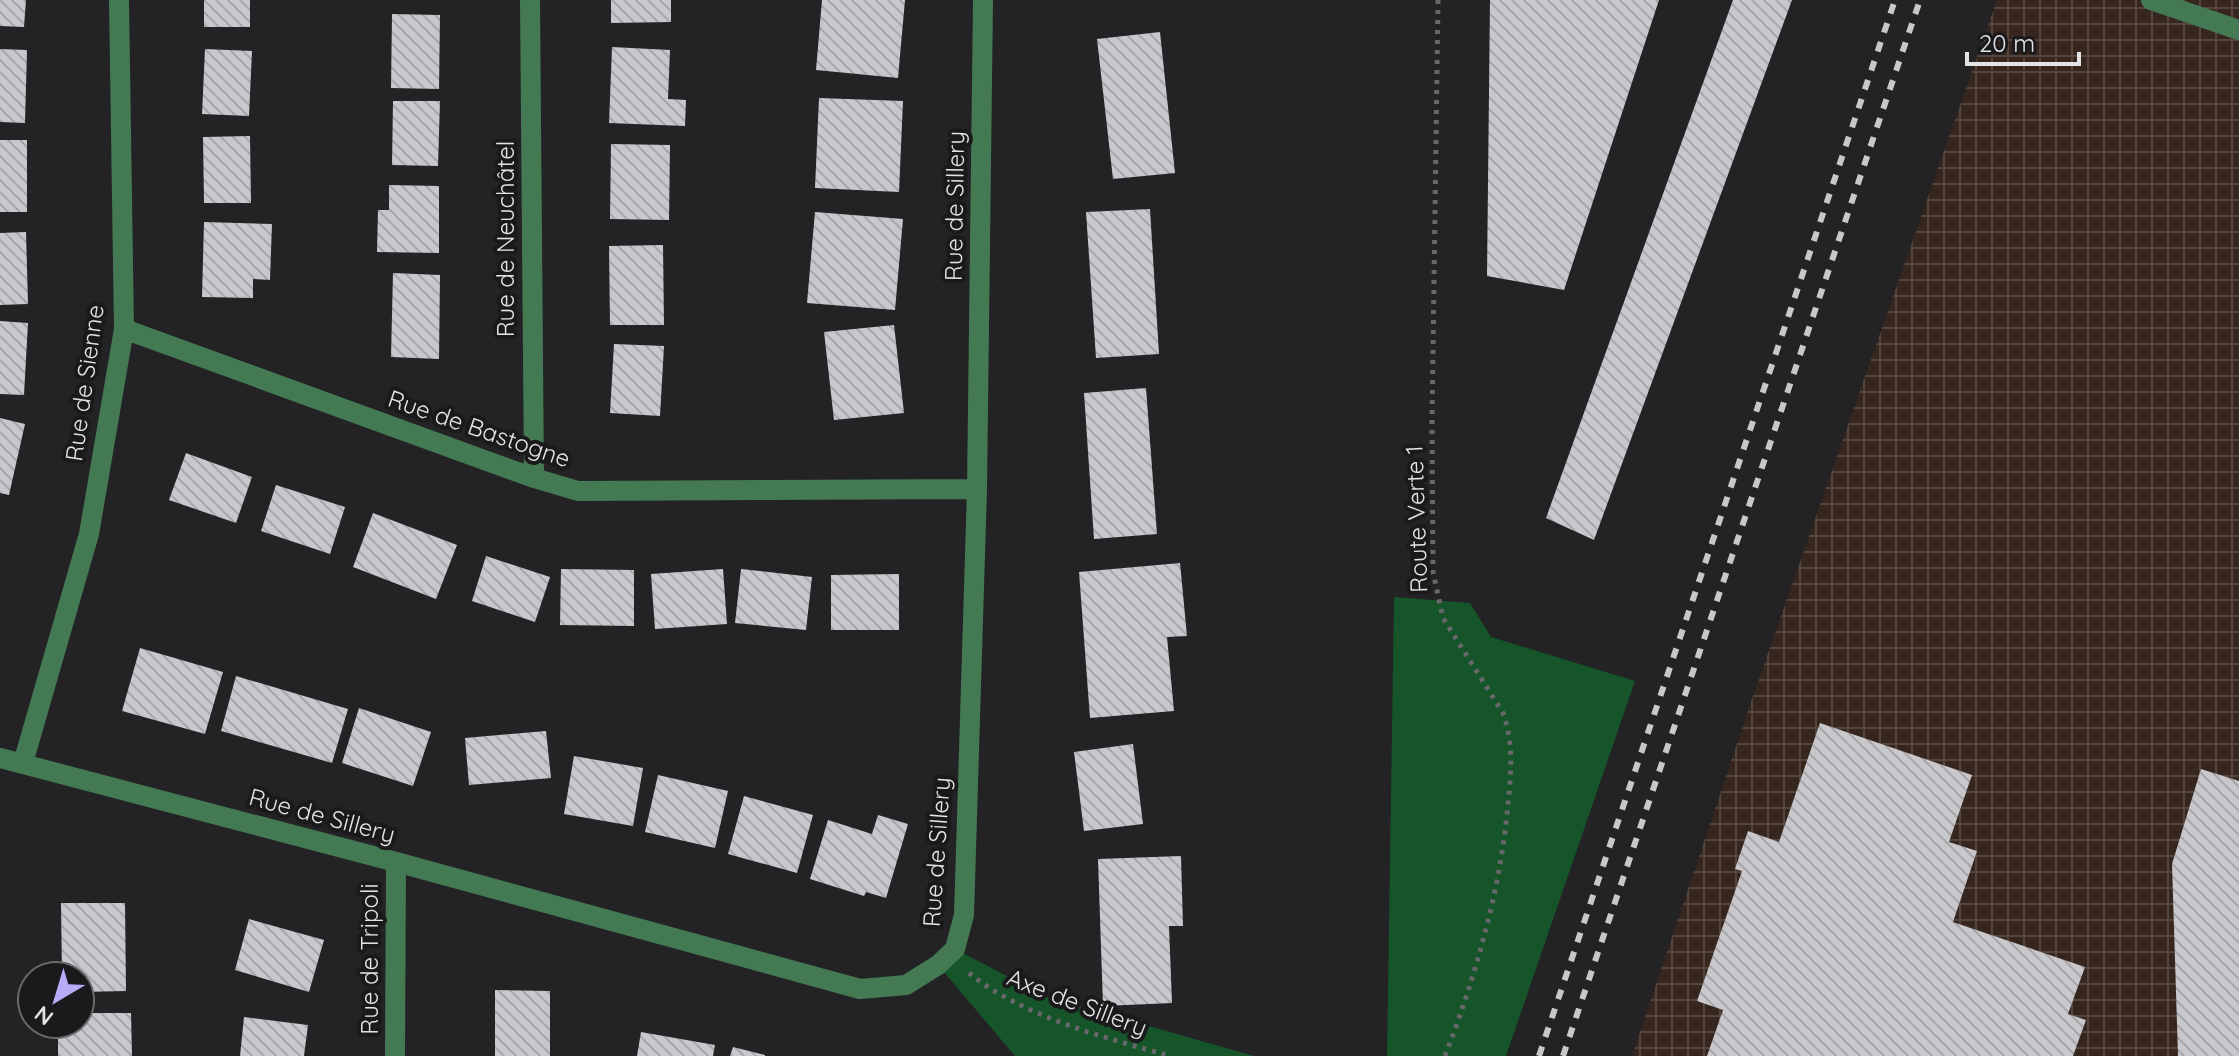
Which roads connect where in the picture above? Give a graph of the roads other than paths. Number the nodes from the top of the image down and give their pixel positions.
1 (119, 0) edge
2 (530, 0) edge
3 (983, 0) edge
4 (2151, 0) edge
5 (2239, 30) edge
6 (124, 329) junction
7 (534, 478) junction
8 (977, 489) junction
9 (0, 758) edge
10 (23, 763) junction
11 (396, 862) junction
12 (395, 1056) edge

1 - 6 street, Rue de Sienne
2 - 7 street, Rue de Neuchâtel
3 - 8 street, Rue de Sillery
4 - 5 street
6 - 7 street, Rue de Bastogne
6 - 10 street, Rue de Sienne
7 - 8 street, Rue de Bastogne
8 - 11 street, Rue de Sillery
9 - 10 street, Rue de Sillery
10 - 11 street, Rue de Sillery
11 - 12 street, Rue de Tripoli

